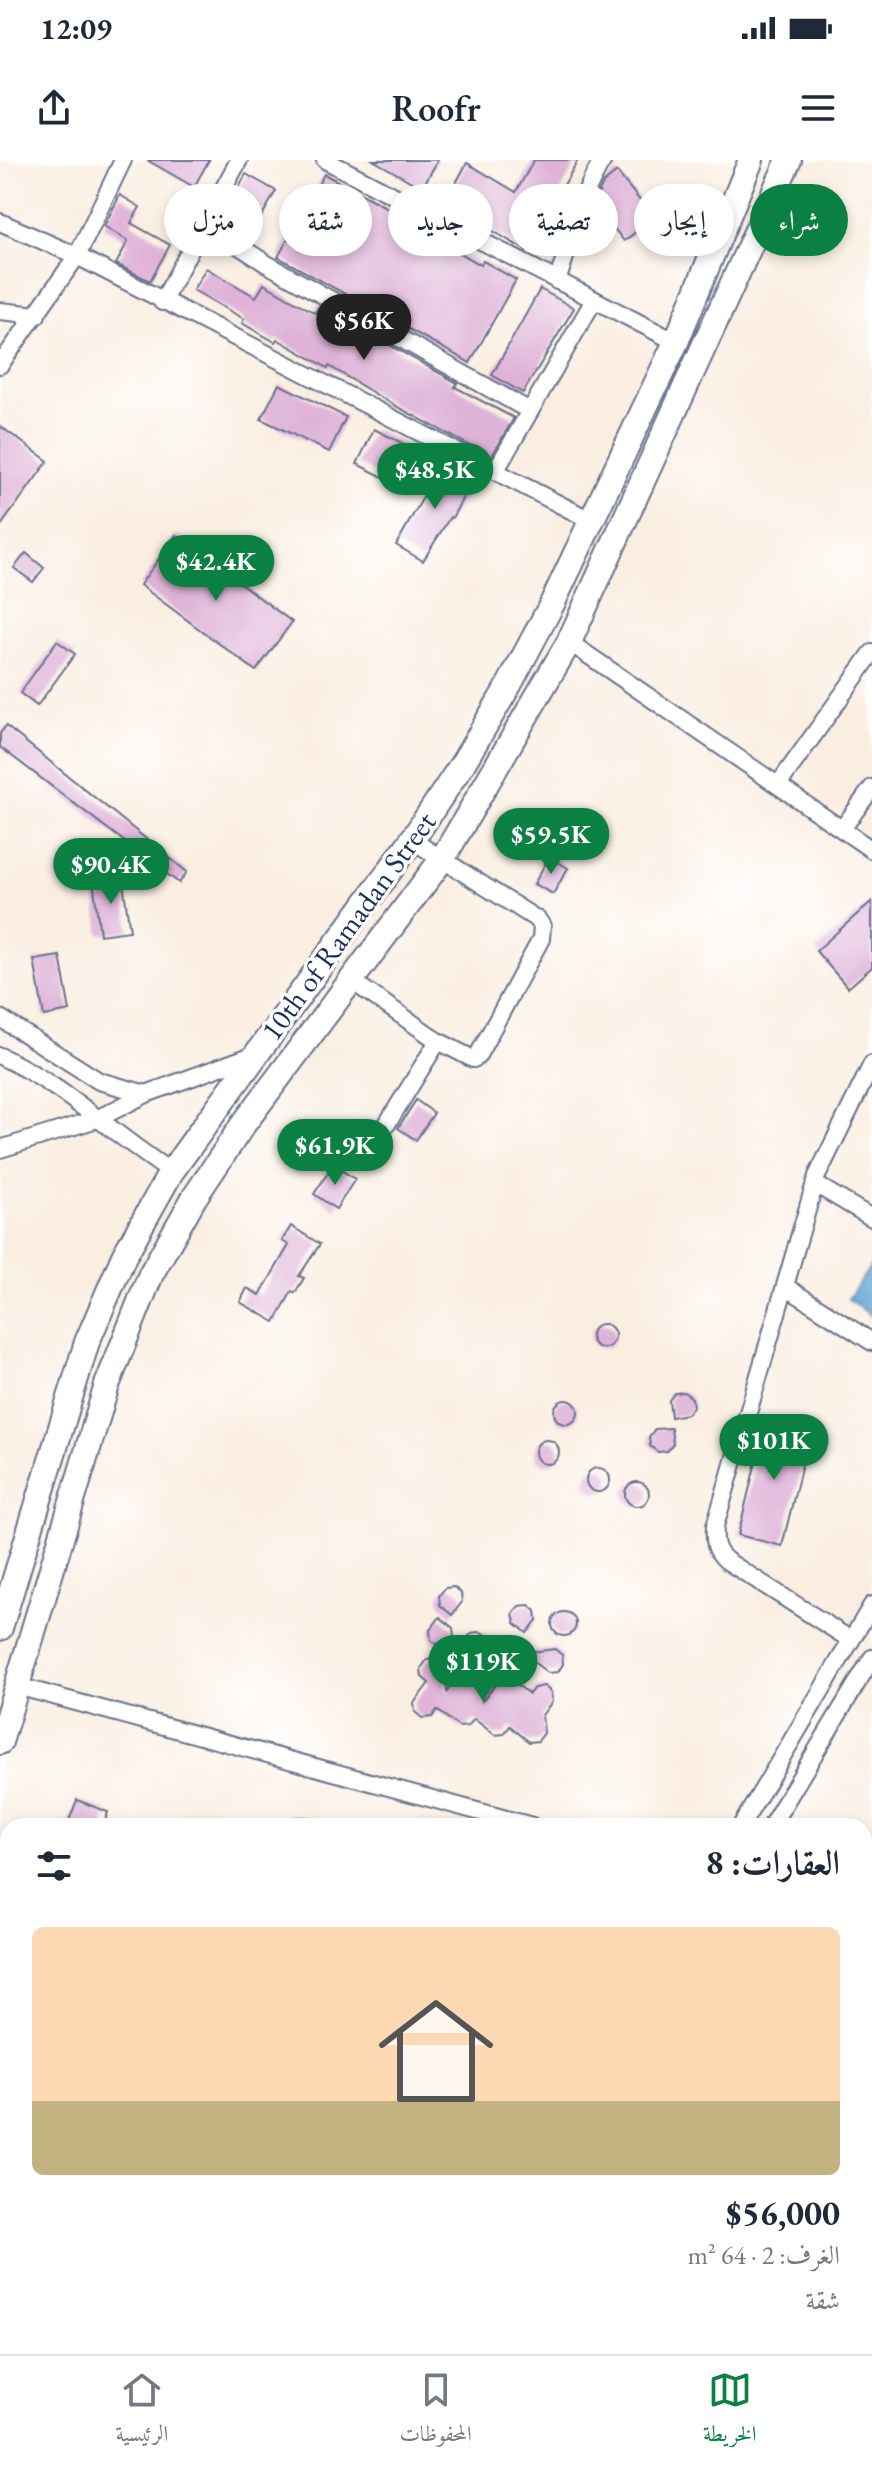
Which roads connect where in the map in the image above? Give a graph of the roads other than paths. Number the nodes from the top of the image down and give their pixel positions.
1 (123, 160) edge
2 (239, 160) edge
3 (325, 160) edge
4 (603, 160) edge
5 (751, 160) edge
6 (789, 160) edge
7 (226, 184) edge
8 (0, 222) edge
9 (77, 256) junction
10 (187, 256) edge
11 (255, 256) edge
12 (557, 281) junction
13 (594, 300) junction
14 (162, 302) junction
15 (0, 311) edge
16 (37, 315) junction
17 (676, 342) junction
18 (0, 365) edge
19 (530, 411) junction
20 (496, 470) junction
21 (590, 520) junction
22 (569, 642) junction
23 (872, 653) edge
24 (778, 785) junction
25 (872, 788) edge
26 (842, 829) junction
27 (412, 840) junction
28 (872, 850) edge
29 (443, 858) junction
30 (352, 981) junction
31 (0, 1018) edge
32 (438, 1041) junction
33 (257, 1053) junction
34 (0, 1056) edge
35 (872, 1064) edge
36 (146, 1094) junction
37 (97, 1119) junction
38 (374, 1145) dead end
39 (0, 1149) edge
40 (171, 1172) junction
41 (815, 1184) junction
42 (872, 1218) edge
43 (786, 1287) junction
44 (872, 1342) edge
45 (872, 1605) edge
46 (0, 1628) edge
47 (851, 1640) junction
48 (872, 1658) edge
49 (17, 1686) junction
50 (0, 1742) edge
51 (503, 1818) edge
52 (746, 1818) edge
53 (776, 1818) edge

1 - 9 street
2 - 7 street
3 - 12 street
4 - 12 street
5 - 17 main road, 10th of Ramadan Street
6 - 22 main road, 10th of Ramadan Street
8 - 9 street
9 - 14 street
9 - 16 street
10 - 14 street
11 - 19 street
12 - 13 street
13 - 17 street
13 - 19 street
14 - 20 street
15 - 16 street
16 - 18 street
17 - 21 main road, 10th of Ramadan Street
19 - 20 street
20 - 21 street
21 - 27 main road, 10th of Ramadan Street
22 - 24 street
22 - 29 main road, 10th of Ramadan Street
23 - 24 street
24 - 26 street
25 - 26 street
26 - 28 street
27 - 29 street
27 - 33 main road, 10th of Ramadan Street
29 - 30 main road, 10th of Ramadan Street
29 - 32 street
30 - 32 street
30 - 49 main road, 10th of Ramadan Street
31 - 36 street
32 - 38 street
33 - 36 street
33 - 40 main road, 10th of Ramadan Street
34 - 37 street
35 - 41 street
36 - 37 street
37 - 39 street
37 - 40 street
40 - 46 main road, 10th of Ramadan Street
41 - 42 street
41 - 43 street
43 - 44 street
43 - 47 street
45 - 47 street
47 - 52 street
48 - 53 street
49 - 50 main road, 10th of Ramadan Street
49 - 51 street

